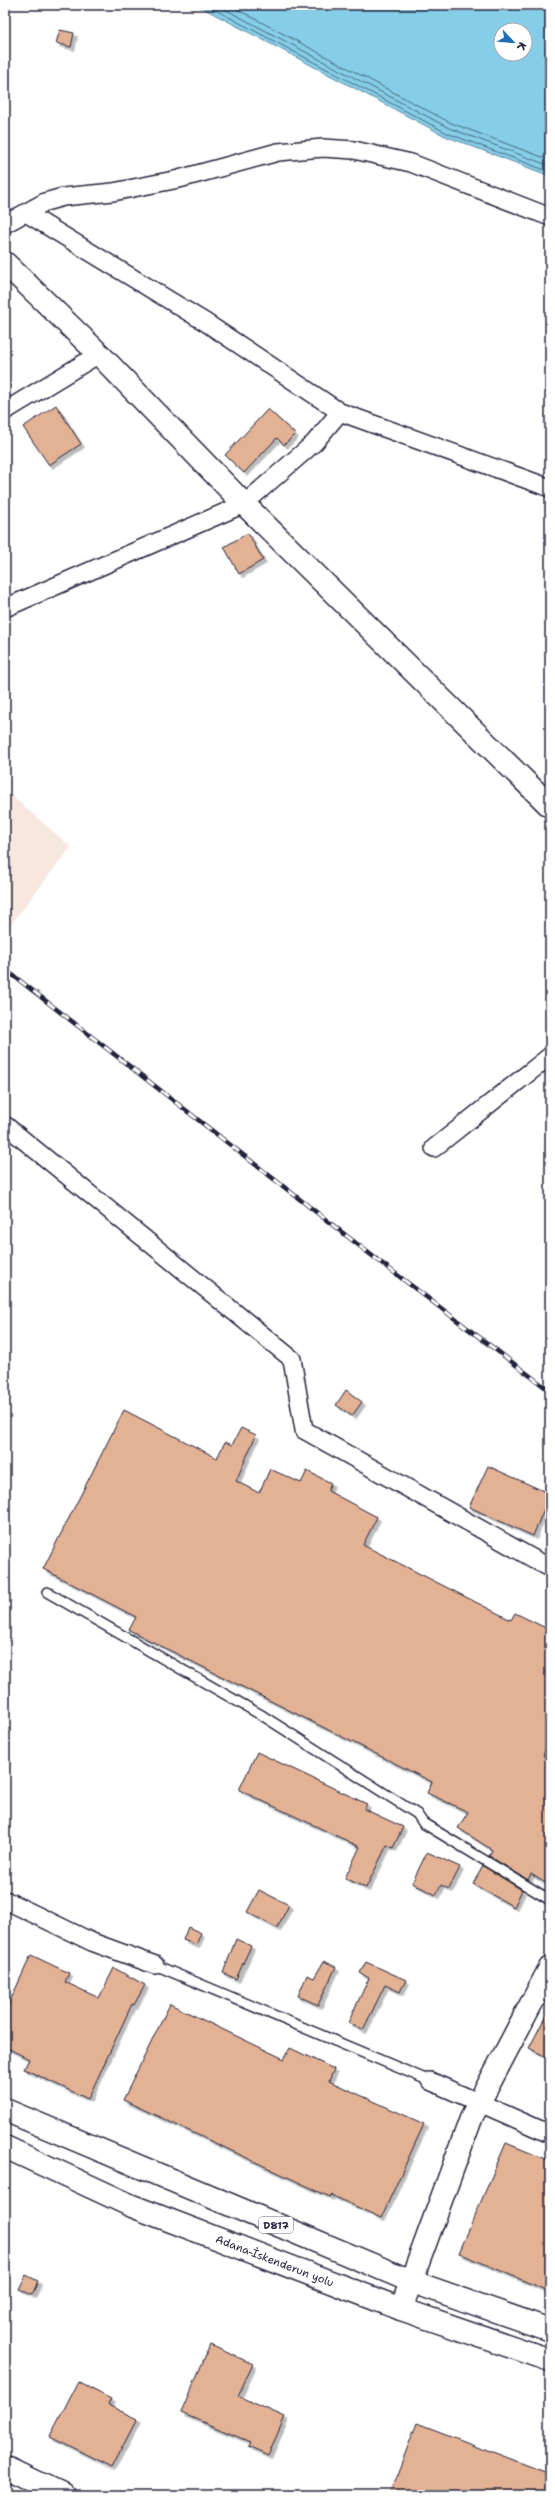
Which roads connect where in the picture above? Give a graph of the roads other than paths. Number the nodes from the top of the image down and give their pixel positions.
1 (26, 213) junction
2 (550, 217) edge
3 (5, 224) edge
4 (5, 263) edge
5 (99, 354) junction
6 (5, 411) edge
7 (340, 412) junction
8 (550, 488) edge
9 (244, 504) junction
10 (5, 608) edge
11 (550, 806) edge
12 (550, 1056) edge
13 (5, 1125) edge
14 (434, 1148) dead end
15 (550, 1568) edge
16 (47, 1592) dead end
17 (5, 1900) edge
18 (550, 1900) edge
19 (155, 1965) joint
20 (550, 1968) edge
21 (430, 2082) joint
22 (479, 2103) junction
23 (5, 2110) edge
24 (550, 2134) edge
25 (5, 2146) edge
26 (413, 2282) junction
27 (401, 2309) junction
28 (550, 2330) edge
29 (550, 2360) edge
30 (5, 2467) edge
31 (62, 2495) edge

1 - 2 street
1 - 3 street
1 - 7 street
4 - 5 main road
5 - 6 street
5 - 9 main road
7 - 8 street
7 - 9 street
9 - 10 street
9 - 11 main road
12 - 14 street
13 - 15 street
16 - 18 lane
17 - 19 street
19 - 21 lane
20 - 22 main road
21 - 22 street
22 - 24 street
22 - 26 main road
23 - 26 main road, D817
25 - 27 main road, Adana-İskenderun yolu
26 - 27 main road
26 - 28 main road, D817
27 - 29 main road, Adana-İskenderun yolu
30 - 31 main road

